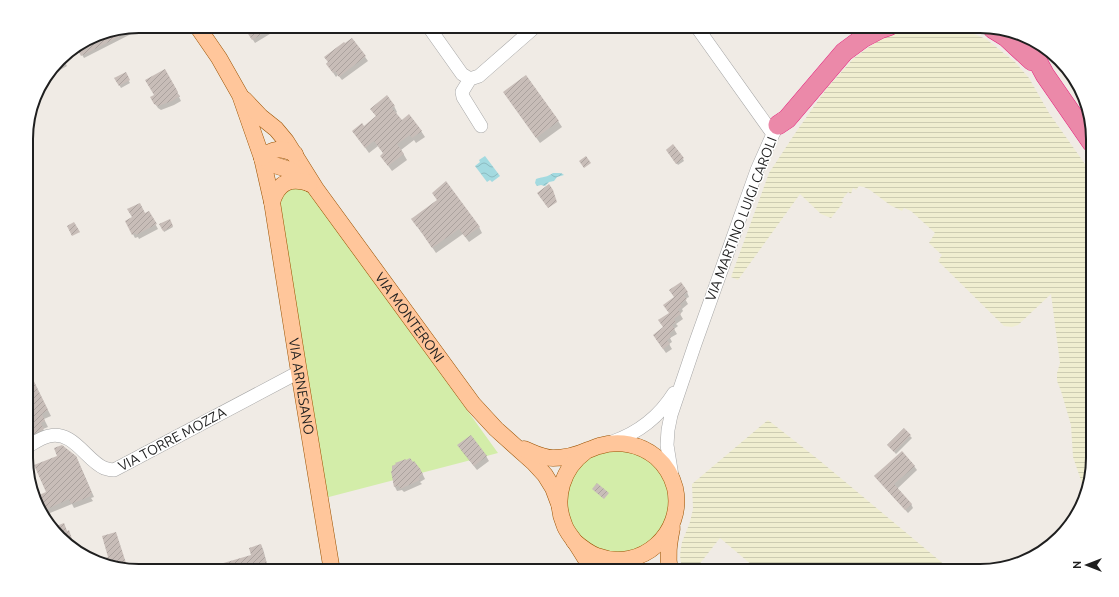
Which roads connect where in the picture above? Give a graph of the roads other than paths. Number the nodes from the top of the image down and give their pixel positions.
1 (203, 33) edge
2 (433, 33) edge
3 (528, 33) edge
4 (701, 33) edge
5 (858, 33) edge
6 (872, 33) edge
7 (1004, 36) edge
8 (1029, 45) edge
9 (1045, 75) junction
10 (470, 79) junction
11 (240, 95) junction
12 (481, 126) dead end
13 (776, 130) junction
14 (1086, 134) edge
15 (295, 154) junction
16 (262, 158) junction
17 (313, 186) junction
18 (272, 202) junction
19 (299, 372) junction
20 (685, 372) junction
21 (508, 441) junction
22 (609, 443) junction
23 (33, 444) edge
24 (588, 450) junction
25 (675, 487) junction
26 (559, 504) junction
27 (674, 519) junction
28 (574, 541) junction
29 (331, 564) edge
30 (589, 564) edge
31 (669, 564) edge

1 - 11 main road, VIA MONTERONI
2 - 10 street
3 - 10 street
4 - 13 street
5 - 13 street, VIA MARTINO LUIGI CAROLI
6 - 13 highway
7 - 9 highway
8 - 9 highway
9 - 14 highway
10 - 12 street
11 - 15 main road, VIA MONTERONI
11 - 16 main road, VIA MONTERONI
13 - 20 street, VIA MARTINO LUIGI CAROLI
15 - 16 main road
15 - 17 main road, VIA MONTERONI
16 - 17 main road, VIA MONTERONI
16 - 18 main road, VIA MONTERONI
17 - 18 main road
17 - 21 main road, VIA MONTERONI
18 - 19 main road, VIA ARNESANO
19 - 23 street, VIA TORRE MOZZA
19 - 29 main road, VIA ARNESANO
20 - 22 street, VIA MARTINO LUIGI CAROLI
20 - 25 street, VIA MARTINO LUIGI CAROLI
21 - 24 main road, VIA MONTERONI
21 - 26 main road, VIA MONTERONI
22 - 24 main road, VIA MONTERONI
22 - 25 main road, VIA MONTERONI
24 - 26 main road, VIA MONTERONI
25 - 27 main road, VIA MONTERONI
26 - 28 main road, VIA MONTERONI
27 - 28 main road, VIA MONTERONI
27 - 31 main road
28 - 30 main road, VIA MONTERONI

